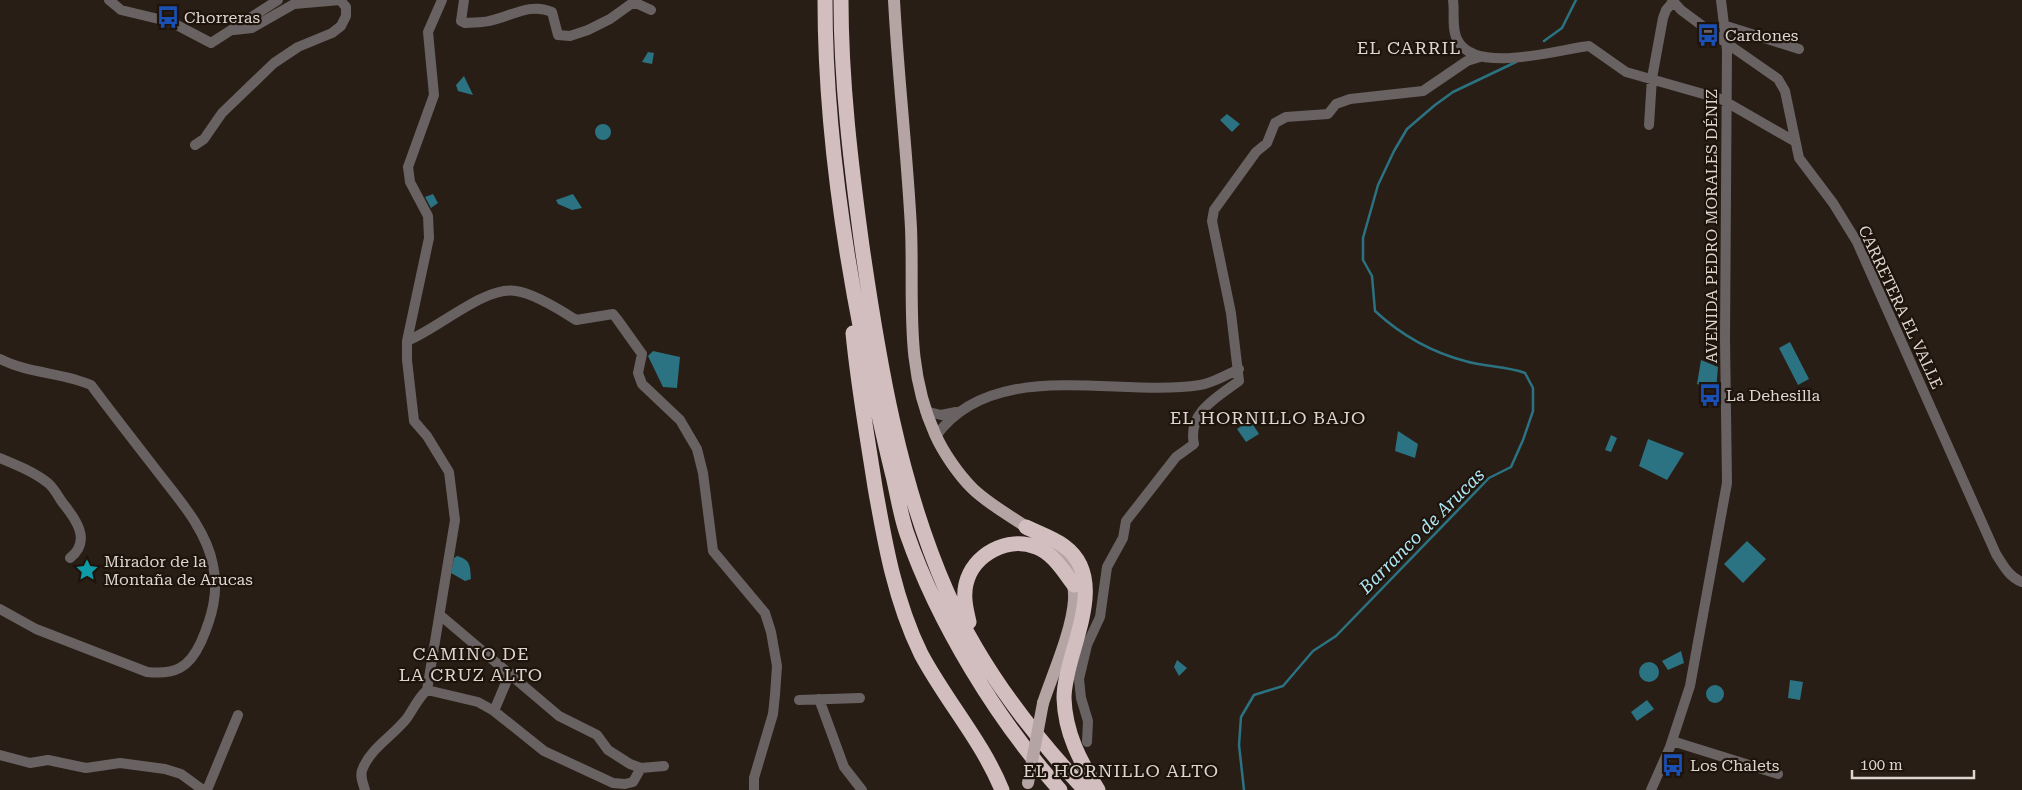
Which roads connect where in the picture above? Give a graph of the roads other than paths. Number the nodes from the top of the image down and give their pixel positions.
1 (109, 0) edge
2 (278, 0) edge
3 (442, 0) edge
4 (464, 0) edge
5 (825, 0) edge
6 (841, 0) edge
7 (894, 0) edge
8 (1452, 0) edge
9 (1721, 0) edge
10 (1673, 1) edge
11 (299, 2) edge
12 (651, 10) dead end
13 (1723, 24) junction
14 (234, 30) junction
15 (1725, 41) junction
16 (1799, 49) dead end
17 (1743, 54) junction
18 (1480, 56) junction
19 (1727, 65) junction
20 (1652, 78) junction
21 (1727, 103) junction
22 (1649, 125) dead end
23 (1794, 141) junction
24 (195, 146) dead end
25 (845, 247) junction
26 (408, 340) junction
27 (0, 359) edge
28 (1239, 369) junction
29 (925, 411) junction
30 (957, 412) junction
31 (936, 436) junction
32 (0, 458) edge
33 (1026, 527) junction
34 (70, 558) dead end
35 (2019, 581) edge
36 (1074, 585) junction
37 (0, 609) edge
38 (440, 615) junction
39 (976, 645) junction
40 (510, 673) junction
41 (427, 690) junction
42 (860, 698) dead end
43 (819, 699) junction
44 (799, 700) dead end
45 (494, 711) junction
46 (238, 715) dead end
47 (1672, 741) junction
48 (1088, 742) dead end
49 (0, 755) edge
50 (664, 766) dead end
51 (640, 768) junction
52 (993, 769) junction
53 (1778, 774) dead end
54 (1028, 787) edge
55 (203, 790) edge
56 (207, 790) edge
57 (365, 790) edge
58 (754, 790) edge
59 (862, 790) edge
60 (996, 790) edge
61 (1002, 790) edge
62 (1060, 790) edge
63 (1085, 790) edge
64 (1098, 790) edge
65 (1651, 790) edge

1 - 14 street
2 - 14 street
3 - 26 street
4 - 12 street
5 - 25 highway
6 - 39 highway
7 - 29 main road
8 - 18 street
9 - 13 street, AVENIDA PEDRO MORALES DÉNIZ
10 - 15 street, CARRETERA EL VALLE
10 - 20 street
11 - 14 street
11 - 24 street
13 - 15 street, AVENIDA PEDRO MORALES DÉNIZ
13 - 16 street
15 - 17 street, CARRETERA EL VALLE
15 - 19 street, AVENIDA PEDRO MORALES DÉNIZ
17 - 19 street
17 - 23 street, CARRETERA EL VALLE
18 - 20 street
18 - 28 street
19 - 21 street, AVENIDA PEDRO MORALES DÉNIZ
20 - 21 street
20 - 22 street
21 - 23 street
21 - 47 street, AVENIDA PEDRO MORALES DÉNIZ
23 - 35 street, CARRETERA EL VALLE
25 - 52 highway
25 - 62 highway
26 - 38 street
26 - 58 street
27 - 37 street
28 - 30 street
28 - 48 street
29 - 30 street
29 - 31 main road
30 - 31 street
31 - 33 main road
32 - 34 street
33 - 36 main road
33 - 64 highway
36 - 39 highway
36 - 54 main road, bridge
38 - 40 street
38 - 41 street
39 - 63 highway
40 - 45 street
40 - 51 street
41 - 45 street
41 - 57 street
42 - 43 street
43 - 44 street
43 - 59 street
45 - 51 street
46 - 56 street
47 - 53 street
47 - 65 street, AVENIDA PEDRO MORALES DÉNIZ
49 - 55 street
50 - 51 street
52 - 60 street
52 - 61 highway

